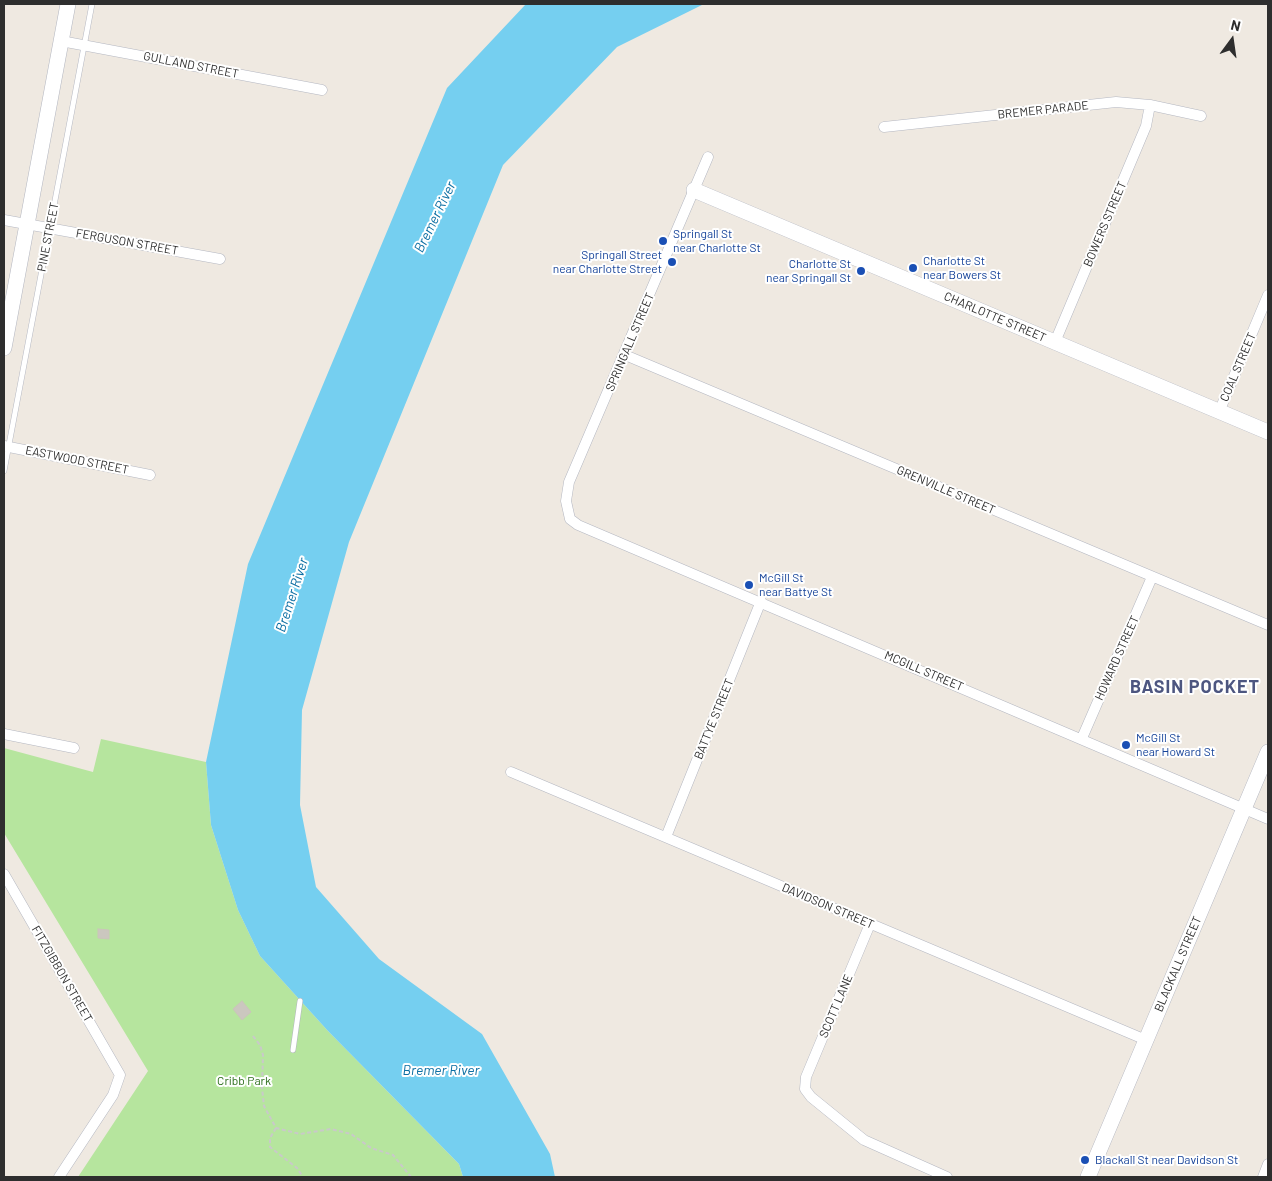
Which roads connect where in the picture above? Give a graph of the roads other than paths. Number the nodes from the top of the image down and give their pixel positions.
1 (68, 4) edge
2 (92, 4) edge
3 (60, 41) junction
4 (84, 45) junction
5 (322, 90) dead end
6 (1150, 105) junction
7 (1201, 116) dead end
8 (884, 127) dead end
9 (708, 157) dead end
10 (694, 190) junction
11 (4, 220) edge
12 (27, 224) junction
13 (50, 228) junction
14 (220, 259) dead end
15 (1268, 295) edge
16 (1055, 342) junction
17 (4, 348) edge
18 (625, 356) junction
19 (1219, 412) junction
20 (1268, 432) edge
21 (6, 446) edge
22 (4, 471) edge
23 (150, 475) dead end
24 (578, 525) joint
25 (1152, 577) junction
26 (761, 602) junction
27 (1268, 626) edge
28 (4, 734) edge
29 (1082, 738) junction
30 (74, 748) dead end
31 (1268, 752) edge
32 (511, 772) dead end
33 (1244, 809) junction
34 (1268, 819) edge
35 (666, 837) junction
36 (4, 874) edge
37 (870, 924) junction
38 (300, 1001) dead end
39 (1146, 1040) junction
40 (293, 1050) dead end
41 (1268, 1164) edge
42 (59, 1177) edge
43 (947, 1177) edge
44 (1088, 1177) edge
45 (1263, 1177) edge

1 - 3 street, PINE STREET
2 - 4 lane, PINE STREET
3 - 4 street, GULLAND STREET
3 - 12 street, PINE STREET
4 - 5 street, GULLAND STREET
4 - 13 lane, PINE STREET
6 - 7 street, BREMER PARADE
6 - 8 street, BREMER PARADE
6 - 16 street, BOWERS STREET
9 - 10 street, SPRINGALL STREET
10 - 16 street, CHARLOTTE STREET
10 - 18 street, SPRINGALL STREET
11 - 12 street, FERGUSON STREET
12 - 13 street, FERGUSON STREET
12 - 17 street, PINE STREET
13 - 14 street, FERGUSON STREET
13 - 21 lane, PINE STREET
15 - 19 street, COAL STREET
16 - 19 street, CHARLOTTE STREET
18 - 24 street, SPRINGALL STREET
18 - 25 street, GRENVILLE STREET
19 - 20 street, CHARLOTTE STREET
21 - 22 lane, PINE STREET
21 - 23 street, EASTWOOD STREET
24 - 26 street, MCGILL STREET
25 - 27 street, GRENVILLE STREET
25 - 29 street, HOWARD STREET
26 - 29 street, MCGILL STREET
26 - 35 street, BATTYE STREET
28 - 30 street
29 - 33 street, MCGILL STREET
31 - 33 street, BLACKALL STREET
32 - 35 street, DAVIDSON STREET
33 - 34 street, MCGILL STREET
33 - 39 street, BLACKALL STREET
35 - 37 street, DAVIDSON STREET
36 - 42 street, FITZGIBBON STREET
37 - 39 street, DAVIDSON STREET
37 - 43 street, SCOTT LANE
38 - 40 lane
39 - 44 street, BLACKALL STREET
41 - 45 street

